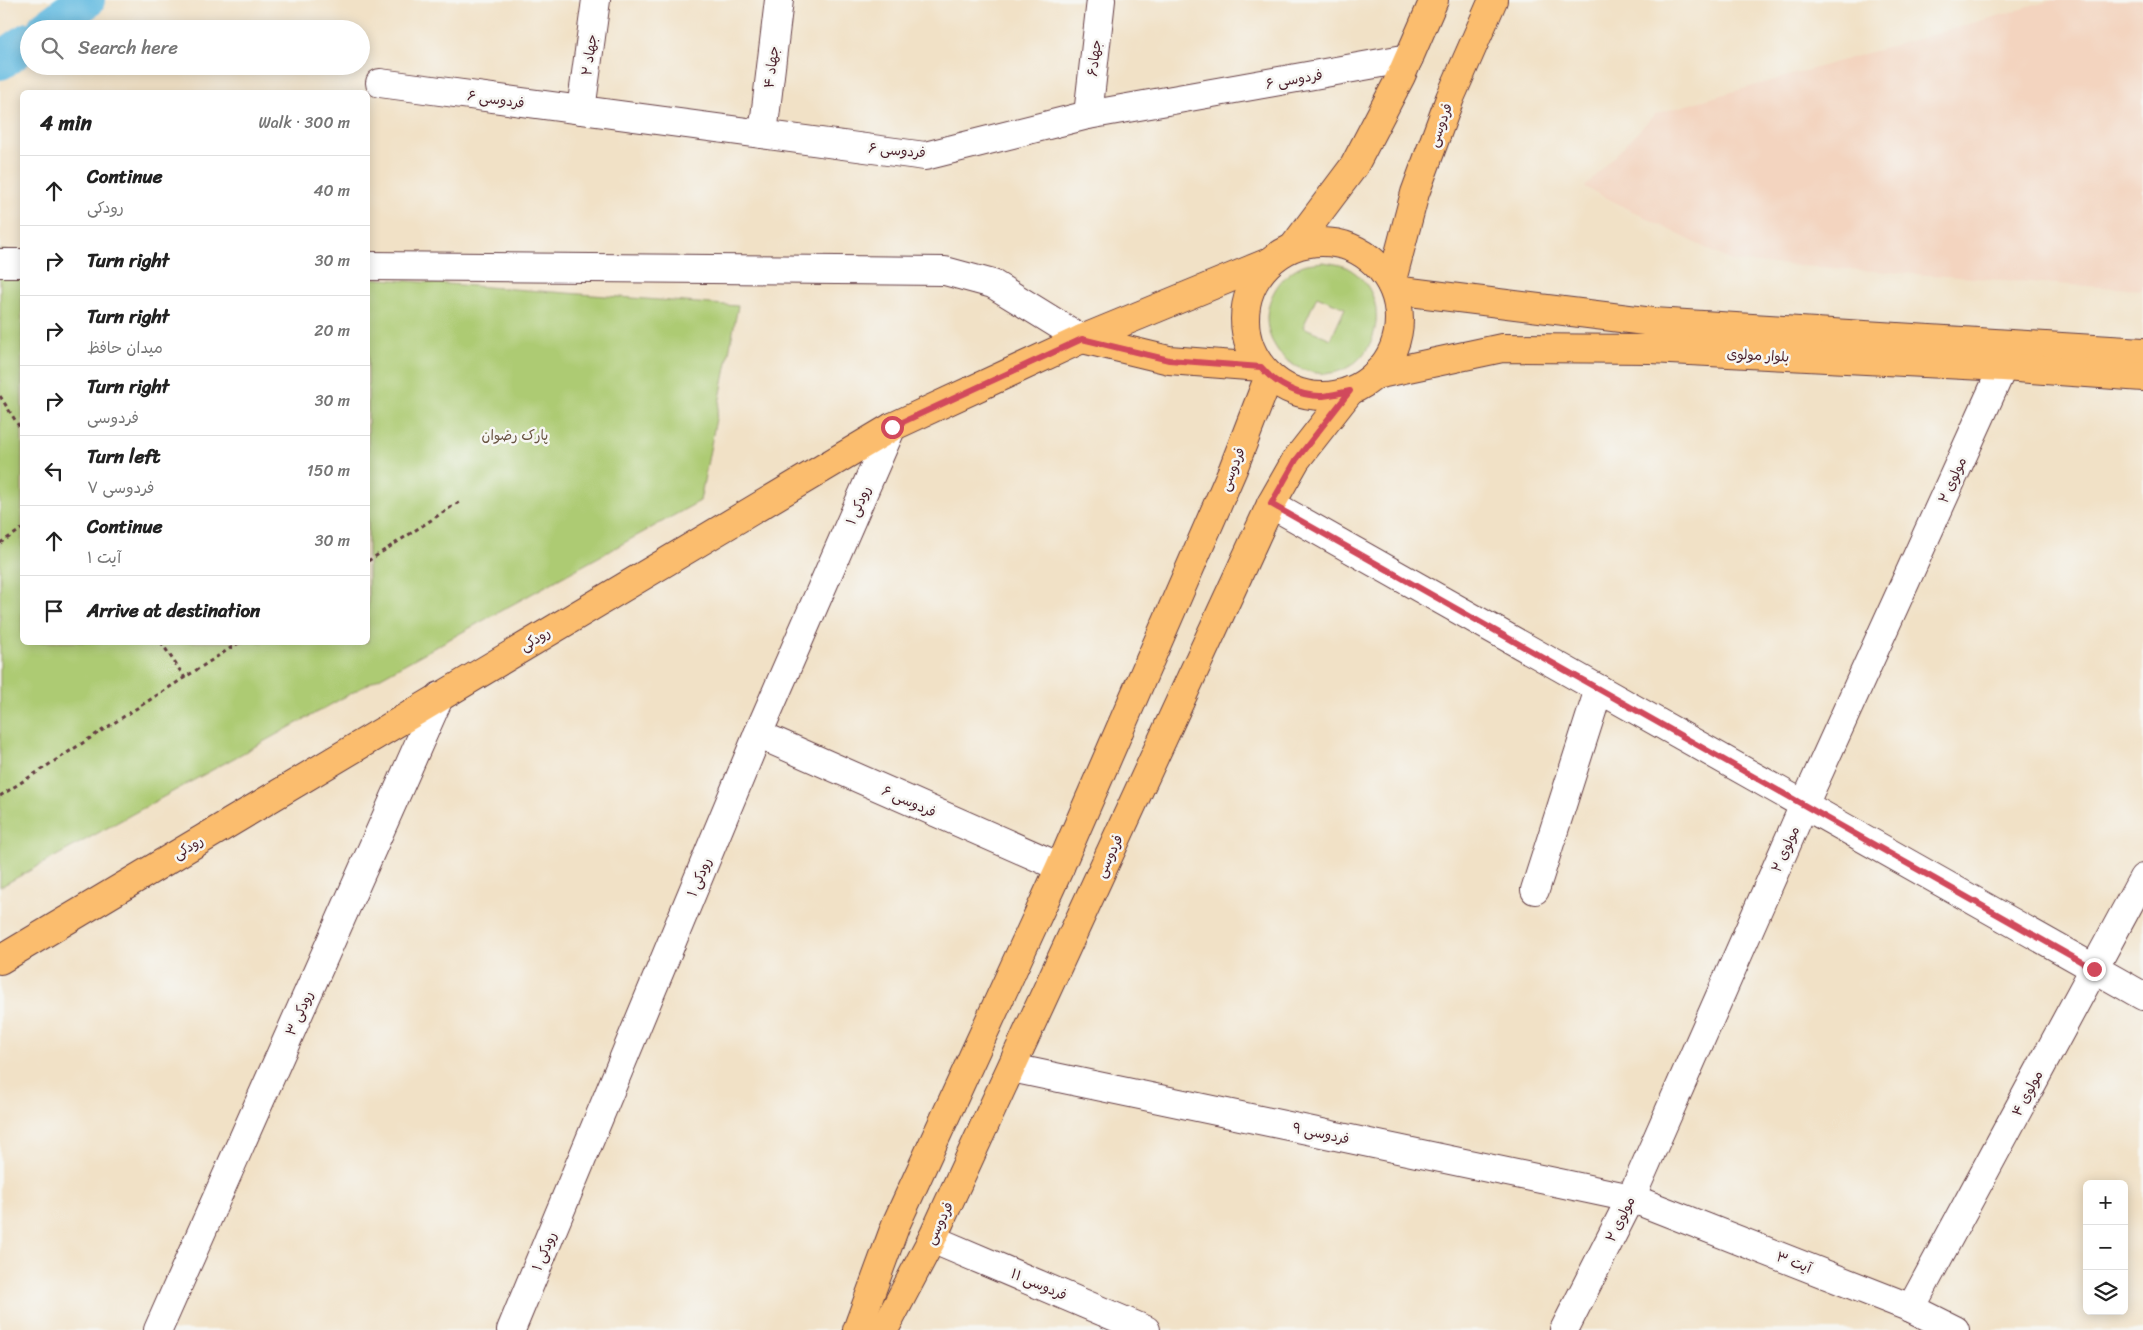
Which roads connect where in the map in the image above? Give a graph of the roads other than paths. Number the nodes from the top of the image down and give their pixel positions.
1 (596, 0) edge
2 (779, 0) edge
3 (1101, 0) edge
4 (1434, 0) edge
5 (1492, 0) edge
6 (1408, 58) junction
7 (380, 83) dead end
8 (581, 110) junction
9 (1088, 115) junction
10 (763, 134) junction
11 (1294, 246) junction
12 (1269, 262) junction
13 (0, 263) edge
14 (20, 263) edge
15 (370, 266) edge
16 (1392, 287) junction
17 (1082, 339) junction
18 (2143, 352) edge
19 (2004, 355) junction
20 (1265, 371) junction
21 (1375, 375) junction
22 (2143, 377) edge
23 (1350, 391) junction
24 (892, 427) junction
25 (1271, 504) junction
26 (1599, 690) junction
27 (440, 696) junction
28 (758, 734) junction
29 (1804, 805) junction
30 (1060, 867) junction
31 (2143, 878) edge
32 (1535, 890) dead end
33 (0, 960) edge
34 (2094, 969) junction
35 (2143, 996) edge
36 (1012, 1068) junction
37 (1631, 1198) junction
38 (932, 1238) junction
39 (1911, 1308) junction
40 (158, 1330) edge
41 (511, 1330) edge
42 (856, 1330) edge
43 (884, 1330) edge
44 (1146, 1330) edge
45 (1564, 1330) edge
46 (1955, 1330) edge

1 - 8 street, جهاد ۲
2 - 10 street, جهاد ۴
3 - 9 street, جهاد۶
4 - 6 main road
5 - 16 main road, فردوسی
6 - 9 street, فردوسی ۶
6 - 11 main road
7 - 8 street, فردوسی ۶
8 - 10 street, فردوسی ۶
9 - 10 street, فردوسی ۶
11 - 12 main road
11 - 16 main road
12 - 17 main road, رودکی
12 - 20 main road
13 - 14 street
15 - 17 street
16 - 19 main road, بلوار مولوی
16 - 21 main road
17 - 20 main road
17 - 24 main road, رودکی
18 - 19 main road, بلوار مولوی
19 - 21 main road, بلوار مولوی
19 - 22 main road, بلوار مولوی
19 - 29 street, مولوی ۲
20 - 23 main road
20 - 30 main road, فردوسی
21 - 23 main road
23 - 25 main road, فردوسی
24 - 27 main road, رودکی
24 - 28 street, رودکی ۱
25 - 26 street
25 - 36 main road, فردوسی
26 - 29 street
26 - 32 street
27 - 33 main road, رودکی
27 - 40 street, رودکی ۳
28 - 30 street, فردوسی ۶
28 - 41 street, رودکی ۱
29 - 34 street
29 - 37 street, مولوی ۲
30 - 42 main road, فردوسی
31 - 34 street, مولوی ۴
34 - 35 street
34 - 39 street, مولوی ۴
36 - 37 street, فردوسی ۹
36 - 38 main road, فردوسی
37 - 39 street, آیت ۳
37 - 45 street, مولوی ۲
38 - 43 main road, فردوسی
38 - 44 street, فردوسی ۱۱
39 - 46 street, آیت ۳

